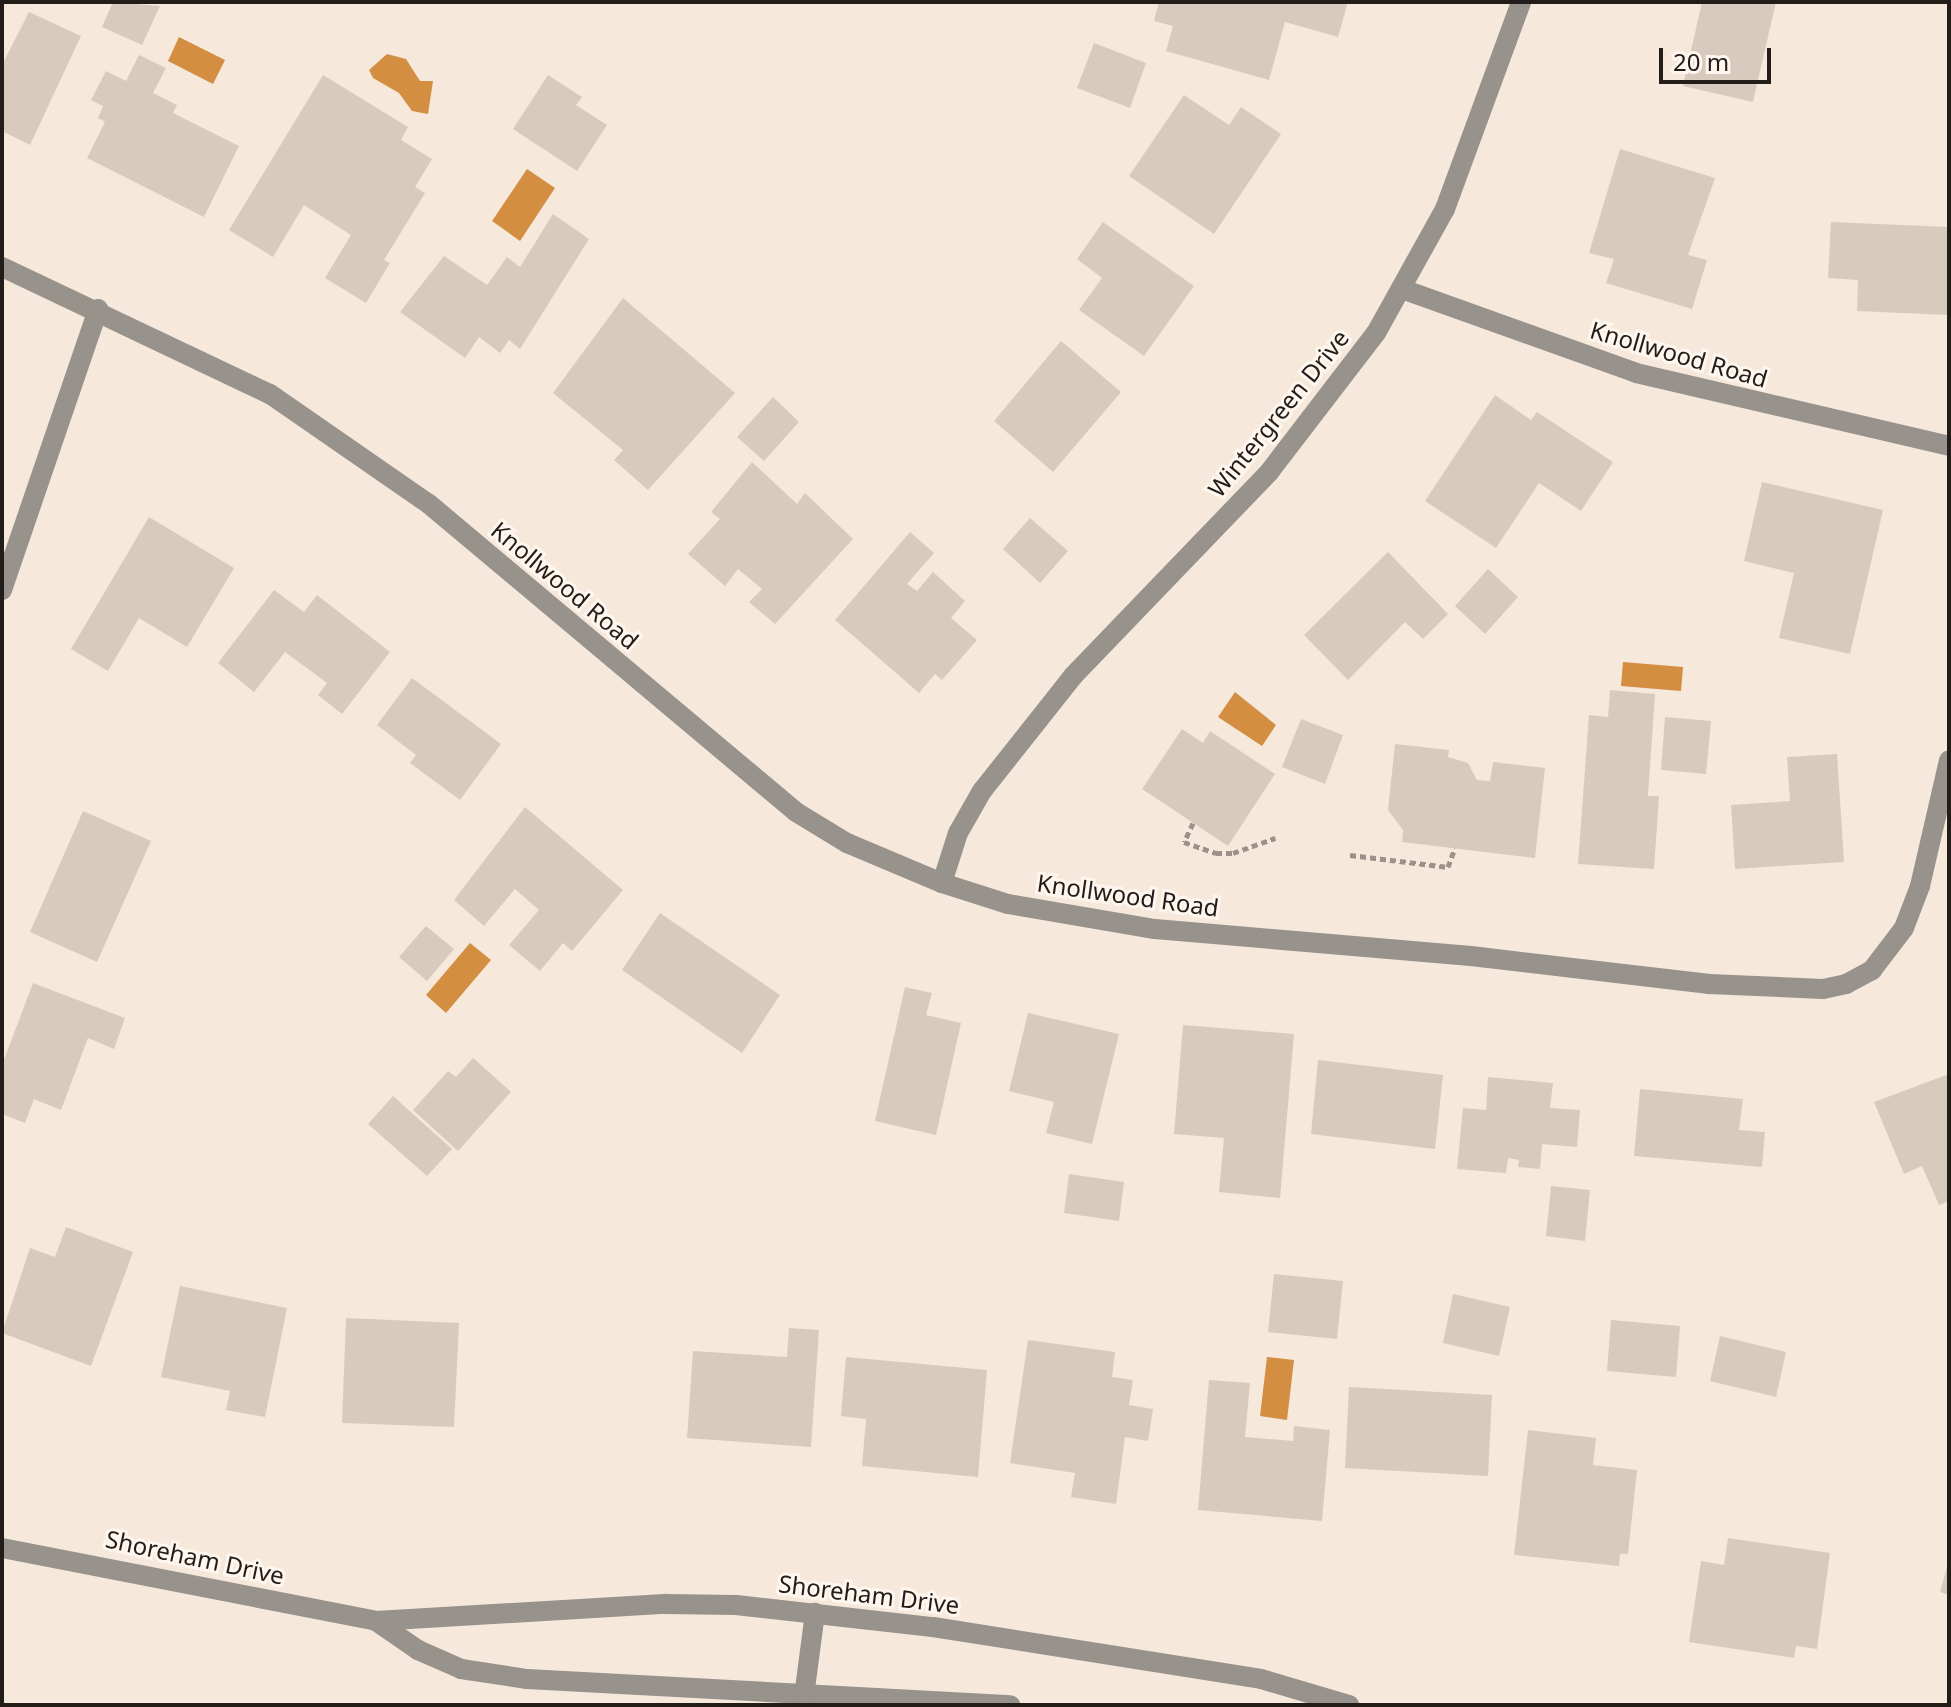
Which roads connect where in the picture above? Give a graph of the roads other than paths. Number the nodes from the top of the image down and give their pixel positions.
1 (1521, 2) edge
2 (2, 267) edge
3 (1402, 289) junction
4 (98, 309) junction
5 (1949, 446) edge
6 (2, 590) edge
7 (1949, 760) edge
8 (942, 883) junction
9 (2, 1548) edge
10 (815, 1613) junction
11 (376, 1621) junction
12 (804, 1700) edge
13 (1010, 1705) edge
14 (1349, 1705) edge

1 - 3 street, Wintergreen Drive
2 - 4 street, Knollwood Road
3 - 5 street, Knollwood Road
3 - 8 street, Wintergreen Drive
4 - 6 street
4 - 8 street, Knollwood Road
7 - 8 street, Knollwood Road
9 - 11 street, Shoreham Drive
10 - 11 street, Shoreham Drive
10 - 12 street
10 - 14 street, Shoreham Drive
11 - 12 street, Shoreham Drive
12 - 13 street, Shoreham Drive

